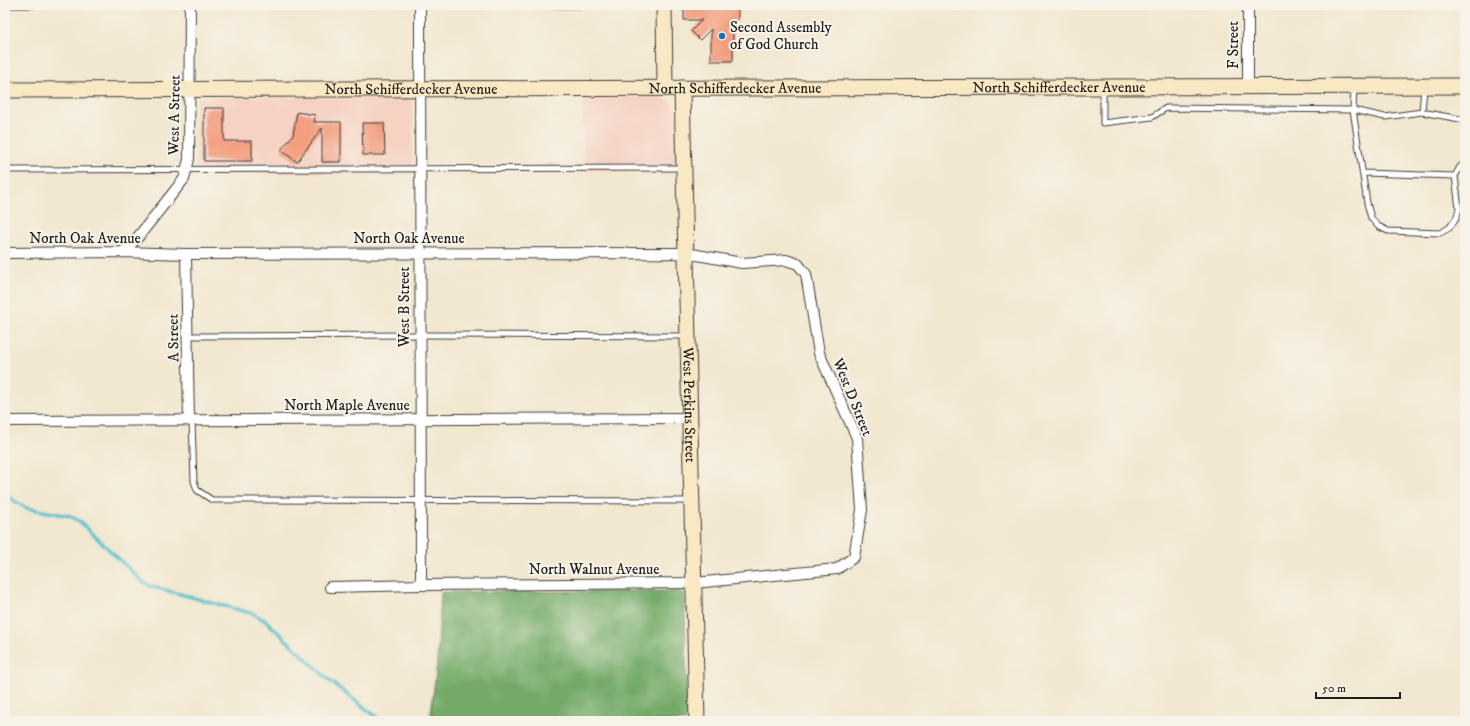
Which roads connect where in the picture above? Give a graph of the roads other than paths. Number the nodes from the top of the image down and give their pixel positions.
1 (5, 5) edge
2 (34, 5) edge
3 (190, 5) edge
4 (420, 5) edge
5 (664, 5) edge
6 (1248, 5) edge
7 (1465, 75) edge
8 (1248, 86) junction
9 (1354, 86) junction
10 (1417, 86) junction
11 (1465, 86) edge
12 (1103, 87) junction
13 (665, 88) junction
14 (682, 88) junction
15 (190, 89) junction
16 (420, 89) junction
17 (5, 90) edge
18 (1353, 110) junction
19 (1422, 112) junction
20 (1465, 120) edge
21 (1465, 163) edge
22 (684, 168) junction
23 (420, 169) junction
24 (5, 170) edge
25 (187, 170) junction
26 (1363, 174) junction
27 (1455, 176) junction
28 (123, 252) junction
29 (5, 253) edge
30 (419, 253) junction
31 (686, 253) junction
32 (186, 254) junction
33 (806, 274) joint
34 (420, 335) junction
35 (188, 336) junction
36 (688, 336) junction
37 (690, 418) junction
38 (420, 419) junction
39 (5, 421) edge
40 (190, 421) junction
41 (420, 500) junction
42 (692, 501) junction
43 (854, 557) joint
44 (694, 583) junction
45 (421, 585) junction
46 (330, 587) dead end
47 (697, 721) edge

1 - 2 lane
3 - 15 street, West A Street
4 - 5 lane
4 - 16 street, West B Street
5 - 13 main road
6 - 8 street, F Street
7 - 10 main road
8 - 9 main road, North Schifferdecker Avenue
8 - 12 main road, North Schifferdecker Avenue
9 - 10 main road, North Schifferdecker Avenue
9 - 18 lane
10 - 11 main road, North Schifferdecker Avenue
10 - 19 lane
12 - 14 main road, North Schifferdecker Avenue
12 - 18 lane
13 - 14 main road, North Schifferdecker Avenue
13 - 16 main road, North Schifferdecker Avenue
14 - 22 main road, West Perkins Street
15 - 16 main road, North Schifferdecker Avenue
15 - 17 main road, North Schifferdecker Avenue
15 - 25 street, West A Street
16 - 23 street, West B Street
18 - 19 lane
18 - 26 lane
19 - 20 lane
21 - 27 lane
22 - 23 lane
22 - 31 main road, West Perkins Street
23 - 25 lane
23 - 30 street, West B Street
24 - 25 lane
25 - 28 street, West A Street
26 - 27 lane
26 - 27 lane
28 - 29 street, North Oak Avenue
28 - 32 street, North Oak Avenue
30 - 31 street, North Oak Avenue
30 - 32 street, North Oak Avenue
30 - 34 street, West B Street
31 - 33 street, North Oak Avenue
31 - 36 main road, West Perkins Street
32 - 35 street, A Street
33 - 43 street, West D Street
34 - 35 lane
34 - 36 lane
34 - 38 street, West B Street
35 - 40 street, A Street
36 - 37 main road, West Perkins Street
37 - 38 street, North Maple Avenue
37 - 42 main road, West Perkins Street
38 - 40 street, North Maple Avenue
38 - 41 street, West B Street
39 - 40 street, North Maple Avenue
40 - 41 lane
41 - 42 lane
41 - 45 street, West B Street
42 - 44 main road, West Perkins Street
43 - 44 street, North Walnut Avenue
44 - 45 street, North Walnut Avenue
44 - 47 main road, West Perkins Street
45 - 46 street, North Walnut Avenue

